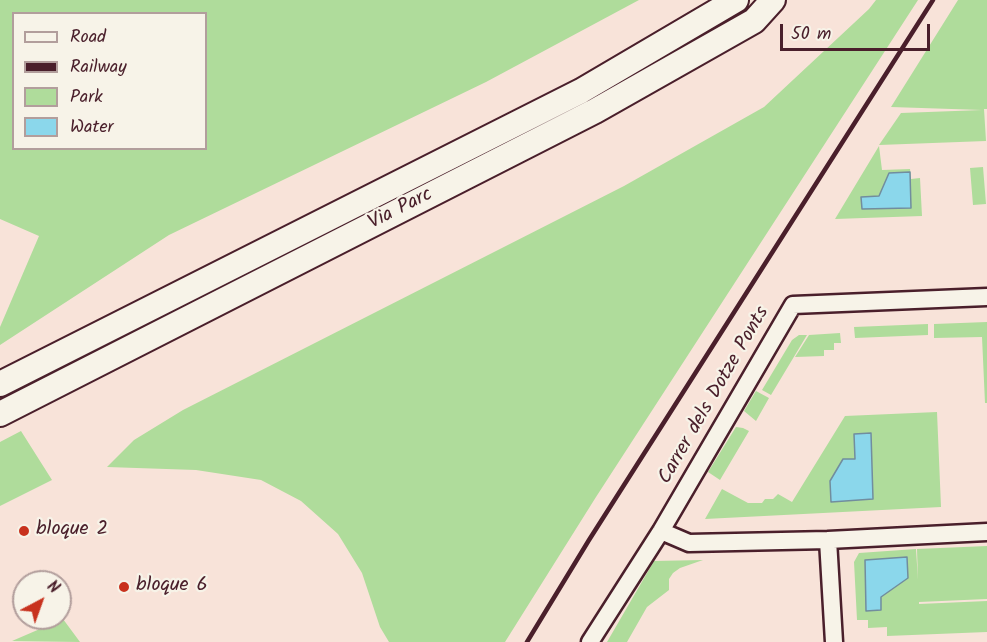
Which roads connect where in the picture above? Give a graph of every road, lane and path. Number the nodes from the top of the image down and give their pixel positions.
1 (736, 0) edge
2 (773, 0) edge
3 (987, 297) edge
4 (1, 384) edge
5 (9, 410) edge
6 (661, 531) junction
7 (987, 532) edge
8 (828, 540) junction
9 (590, 642) edge
10 (834, 642) edge

1 - 4 main road, Via Parc
2 - 5 main road, Via Parc
3 - 6 street, Carrer dels Dotze Ponts
6 - 8 street
6 - 9 street, Carrer dels Dotze Ponts
7 - 8 street
8 - 10 street

